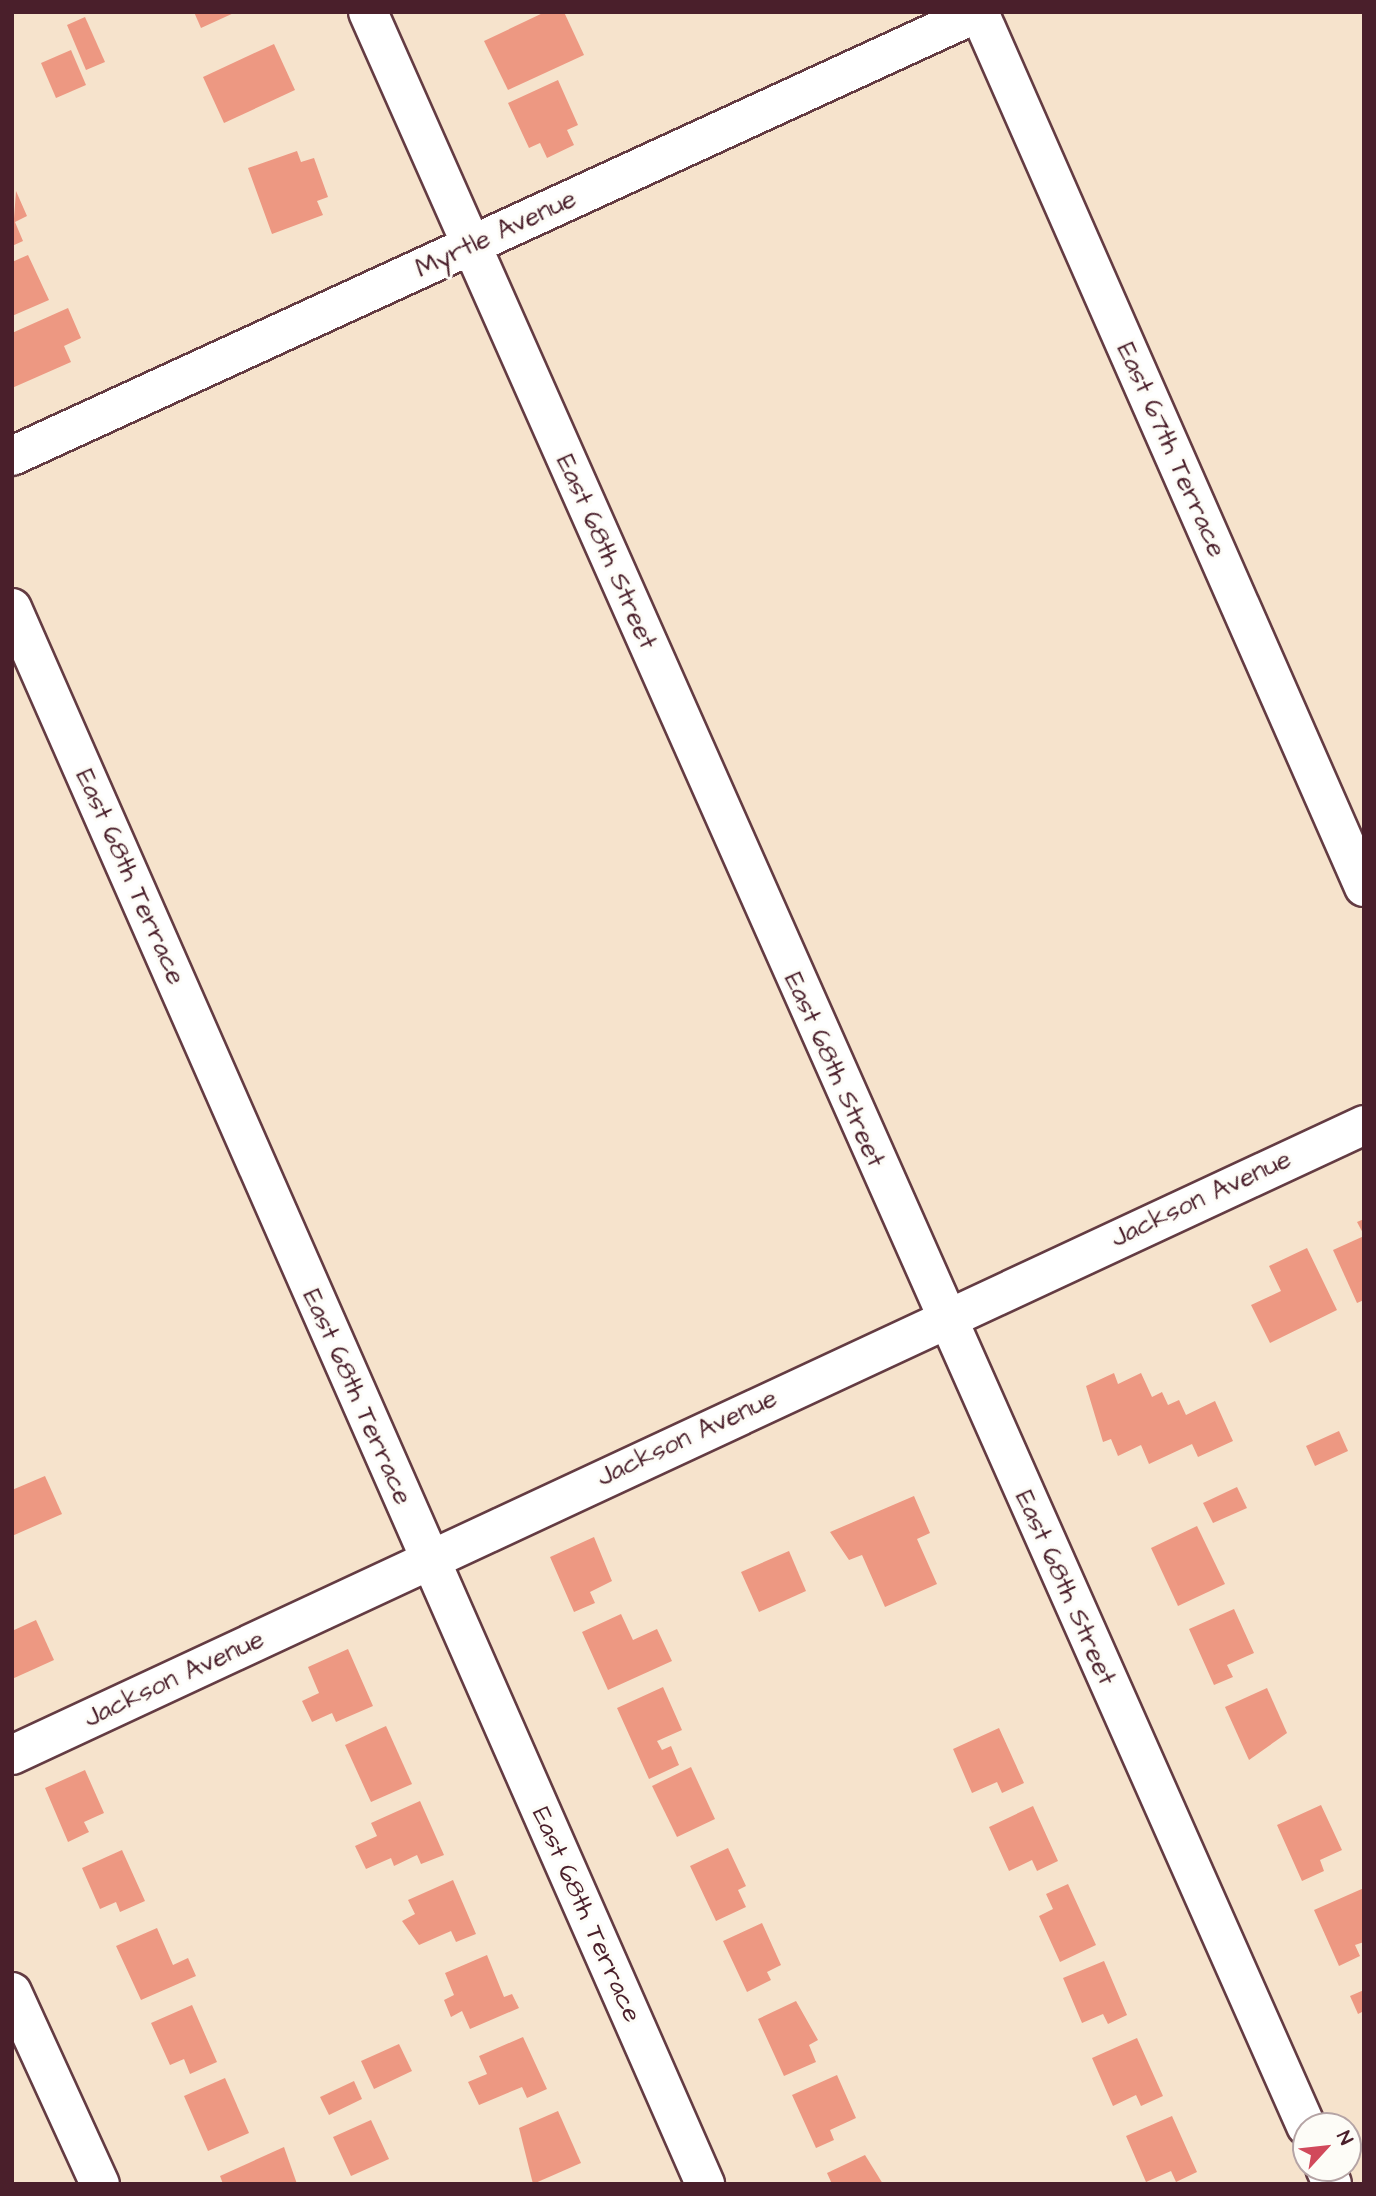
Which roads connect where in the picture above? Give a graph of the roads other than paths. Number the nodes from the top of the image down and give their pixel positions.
1 (368, 12) edge
2 (979, 12) edge
3 (471, 246) junction
4 (12, 456) edge
5 (12, 608) edge
6 (1364, 887) edge
7 (1364, 1125) edge
8 (943, 1317) junction
9 (428, 1559) junction
10 (12, 1755) edge
11 (12, 1992) edge
12 (1300, 2112) edge
13 (100, 2184) edge
14 (705, 2184) edge

1 - 3 street, East 68th Street
2 - 3 street, Myrtle Avenue
2 - 6 street, East 67th Terrace
3 - 4 street, Myrtle Avenue
3 - 8 street, East 68th Street
5 - 9 street, East 68th Terrace
7 - 8 street, Jackson Avenue
8 - 9 street, Jackson Avenue
8 - 12 street, East 68th Street
9 - 10 street, Jackson Avenue
9 - 14 street, East 68th Terrace
11 - 13 street

